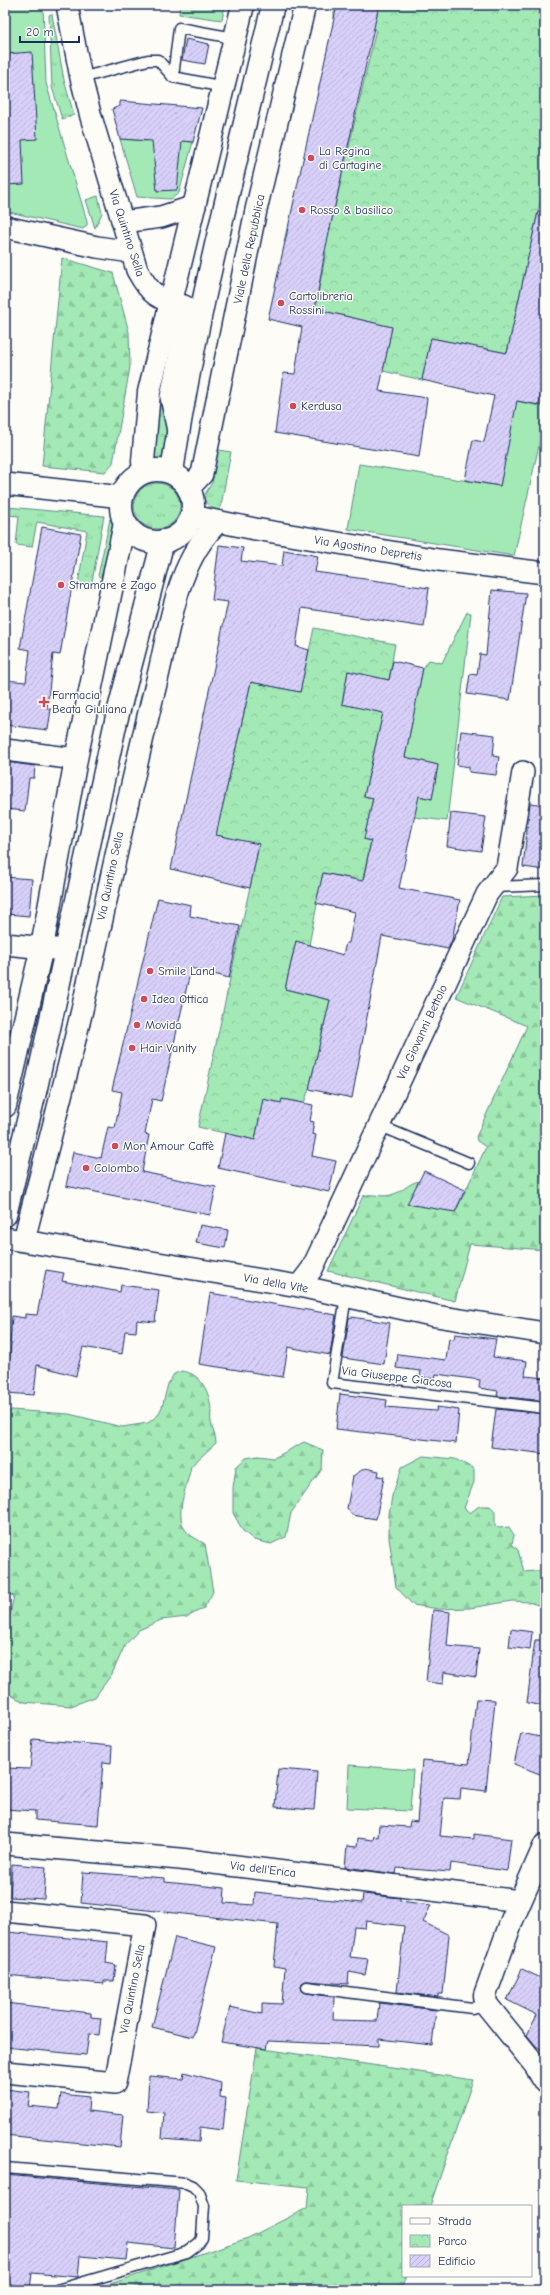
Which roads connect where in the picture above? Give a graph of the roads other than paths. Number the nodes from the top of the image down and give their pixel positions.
1 (67, 5) edge
2 (243, 5) edge
3 (273, 5) edge
4 (305, 5) edge
5 (234, 38) junction
6 (173, 77) junction
7 (81, 78) junction
8 (224, 87) junction
9 (195, 206) junction
10 (123, 222) junction
11 (5, 227) edge
12 (131, 252) junction
13 (171, 302) junction
14 (178, 431) junction
15 (144, 472) junction
16 (172, 472) junction
17 (5, 484) edge
18 (188, 489) junction
19 (122, 497) junction
20 (192, 516) junction
21 (218, 522) junction
22 (125, 523) junction
23 (163, 541) junction
24 (545, 572) edge
25 (5, 750) edge
26 (76, 759) junction
27 (523, 772) dead end
28 (545, 885) edge
29 (492, 887) junction
30 (5, 944) edge
31 (42, 947) junction
32 (65, 950) junction
33 (36, 1088) junction
34 (61, 1094) junction
35 (5, 1106) edge
36 (378, 1125) junction
37 (469, 1163) dead end
38 (5, 1215) edge
39 (15, 1239) edge
40 (299, 1286) junction
41 (346, 1297) junction
42 (545, 1334) edge
43 (545, 1408) edge
44 (5, 1844) edge
45 (545, 1847) edge
46 (520, 1901) junction
47 (5, 1911) edge
48 (307, 1988) dead end
49 (486, 2004) junction
50 (5, 2072) edge
51 (545, 2082) edge
52 (5, 2168) edge
53 (57, 2290) edge

1 - 7 street, Via Quintino Sella
2 - 5 street
3 - 14 street
4 - 18 street, Viale della Repubblica
5 - 6 lane
5 - 8 street
6 - 7 lane
6 - 8 lane
7 - 10 street, Via Quintino Sella
8 - 9 street
9 - 10 street
9 - 13 street
10 - 12 street, Via Quintino Sella
11 - 12 street
12 - 13 street, Via Quintino Sella
13 - 14 street
13 - 15 street
14 - 16 street
15 - 16 street
15 - 19 street
16 - 18 street
17 - 19 street
18 - 20 street
19 - 22 street
20 - 21 street, Via Agostino Depretis
20 - 23 street
21 - 24 street, Via Agostino Depretis
21 - 34 street, Via Quintino Sella
22 - 23 street
22 - 26 street
23 - 32 street
25 - 26 street
26 - 31 street
27 - 29 street, Via Giovanni Bettolo
28 - 29 lane
29 - 36 street, Via Giovanni Bettolo
30 - 31 street
31 - 32 street
31 - 35 street
32 - 33 street
33 - 34 street
33 - 38 street
34 - 39 street, Via Quintino Sella
36 - 37 lane
36 - 40 street, Via Giovanni Bettolo
39 - 40 street, Via della Vite
40 - 41 street, Via della Vite
41 - 42 street, Via della Vite
41 - 43 lane, Via Giuseppe Giacosa
44 - 46 street, Via dell'Erica
45 - 46 street
46 - 49 street
47 - 50 street, Via Quintino Sella
48 - 49 lane
49 - 51 street
52 - 53 lane

